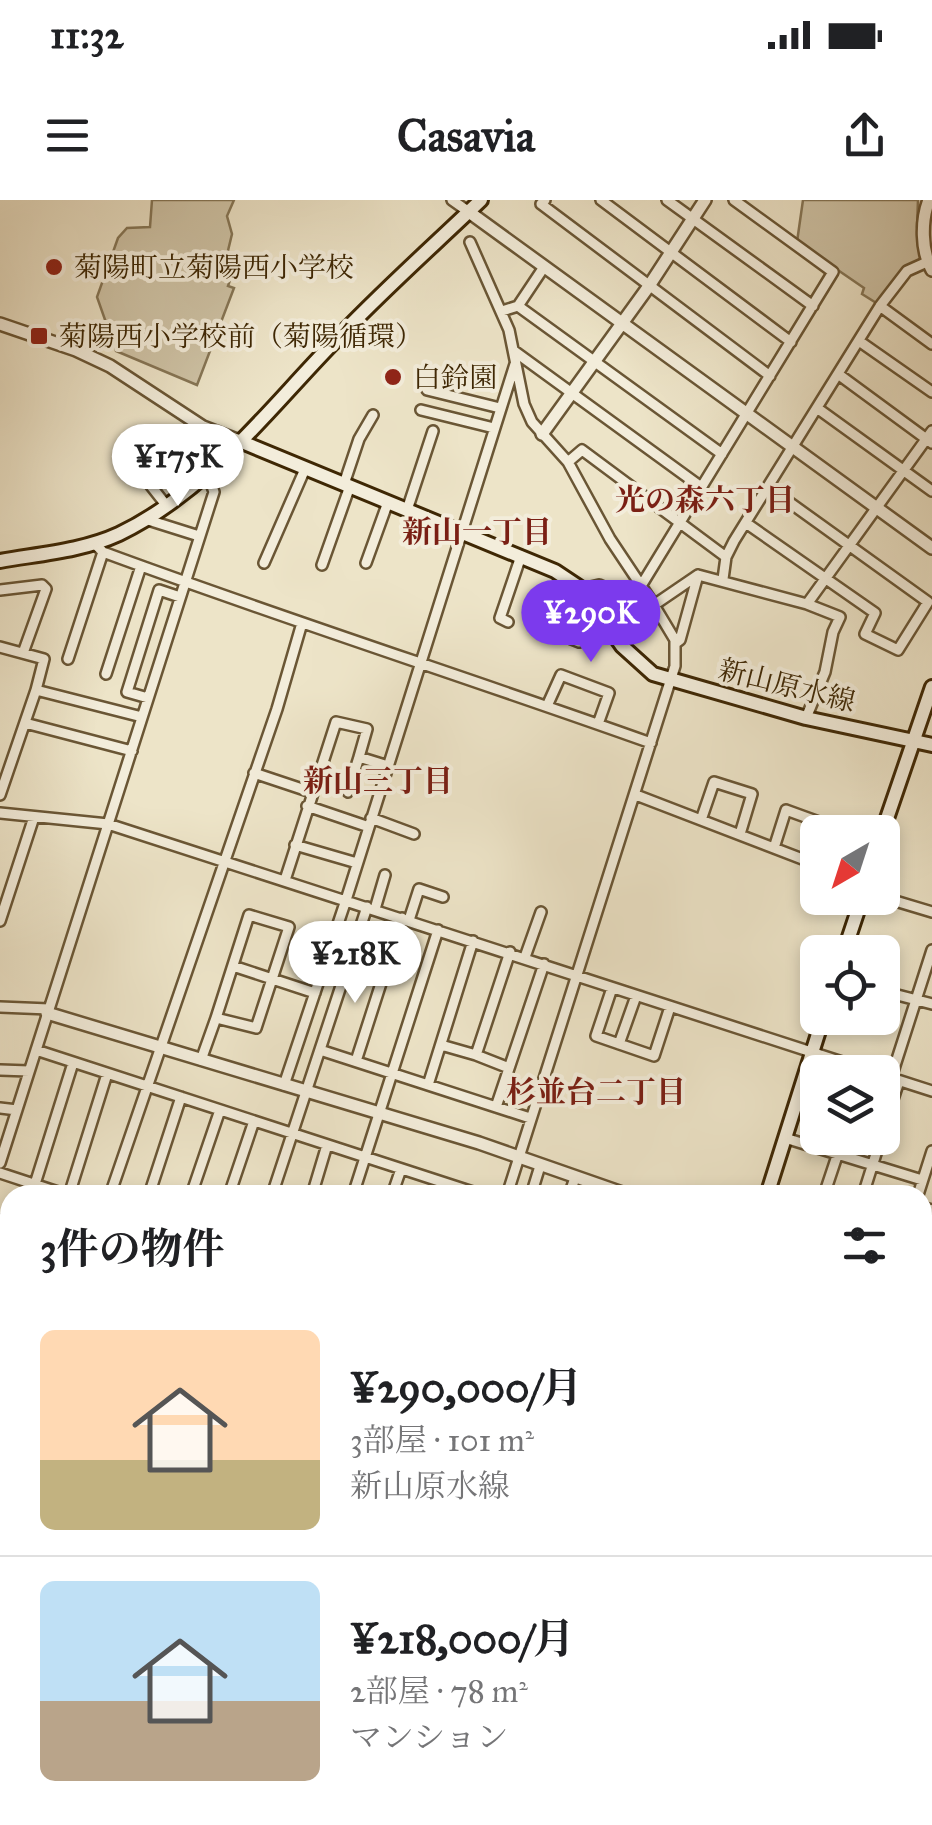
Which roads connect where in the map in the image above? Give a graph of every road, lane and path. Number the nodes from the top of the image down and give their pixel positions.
1 (452, 200) edge
2 (481, 200) edge
3 (544, 200) edge
4 (601, 200) edge
5 (667, 200) edge
6 (705, 200) edge
7 (734, 200) edge
8 (929, 200) edge
9 (747, 205) edge
10 (469, 212) junction
11 (695, 220) junction
12 (470, 242) dead end
13 (672, 254) junction
14 (930, 266) edge
15 (544, 267) junction
16 (649, 286) junction
17 (518, 306) junction
18 (813, 306) junction
19 (880, 306) junction
20 (502, 311) junction
21 (622, 322) junction
22 (0, 324) edge
23 (859, 341) junction
24 (791, 342) junction
25 (932, 344) edge
26 (515, 356) junction
27 (594, 362) junction
28 (838, 374) junction
29 (770, 376) junction
30 (428, 390) dead end
31 (932, 392) edge
32 (571, 394) junction
33 (500, 408) junction
34 (817, 408) junction
35 (421, 410) dead end
36 (373, 415) dead end
37 (746, 415) junction
38 (494, 428) junction
39 (433, 431) dead end
40 (542, 434) junction
41 (930, 438) edge
42 (242, 442) junction
43 (792, 448) junction
44 (722, 454) junction
45 (130, 458) dead end
46 (568, 462) junction
47 (306, 469) junction
48 (904, 470) junction
49 (208, 475) junction
50 (347, 485) junction
51 (701, 487) junction
52 (768, 487) junction
53 (932, 491) edge
54 (388, 502) junction
55 (166, 505) junction
56 (875, 508) junction
57 (408, 510) junction
58 (145, 520) junction
59 (680, 522) junction
60 (746, 522) junction
61 (462, 532) junction
62 (199, 536) junction
63 (849, 546) junction
64 (99, 548) junction
65 (932, 548) edge
66 (522, 556) junction
67 (726, 556) junction
68 (0, 561) edge
69 (366, 563) dead end
70 (264, 564) dead end
71 (322, 565) dead end
72 (141, 566) junction
73 (698, 575) junction
74 (825, 578) junction
75 (723, 580) junction
76 (184, 582) junction
77 (640, 586) junction
78 (582, 590) junction
79 (1, 593) edge
80 (180, 597) junction
81 (593, 602) junction
82 (807, 604) junction
83 (654, 605) junction
84 (508, 622) dead end
85 (302, 623) junction
86 (554, 632) dead end
87 (676, 643) junction
88 (0, 646) edge
89 (23, 653) junction
90 (68, 659) dead end
91 (420, 660) junction
92 (106, 674) dead end
93 (673, 682) junction
94 (932, 688) edge
95 (36, 690) junction
96 (148, 698) junction
97 (547, 706) junction
98 (142, 718) junction
99 (806, 718) junction
100 (24, 722) junction
101 (598, 724) junction
102 (913, 738) junction
103 (651, 743) junction
104 (932, 745) edge
105 (132, 751) junction
106 (360, 757) junction
107 (388, 766) junction
108 (254, 773) junction
109 (311, 792) junction
110 (348, 792) dead end
111 (0, 794) edge
112 (636, 796) junction
113 (307, 806) junction
114 (0, 814) edge
115 (800, 815) edge
116 (888, 815) edge
117 (34, 816) junction
118 (701, 820) junction
119 (370, 822) junction
120 (108, 824) junction
121 (414, 834) dead end
122 (740, 834) junction
123 (295, 845) junction
124 (774, 848) junction
125 (800, 857) edge
126 (226, 861) junction
127 (357, 863) junction
128 (385, 874) dead end
129 (285, 880) junction
130 (443, 897) dead end
131 (346, 900) junction
132 (900, 902) edge
133 (371, 908) junction
134 (541, 912) dead end
135 (932, 912) edge
136 (406, 919) junction
137 (0, 921) edge
138 (438, 930) junction
139 (473, 941) junction
140 (932, 950) edge
141 (510, 952) junction
142 (525, 958) junction
143 (544, 964) junction
144 (232, 966) junction
145 (578, 974) junction
146 (272, 978) junction
147 (612, 988) junction
148 (315, 992) junction
149 (900, 995) edge
150 (636, 996) junction
151 (916, 1000) junction
152 (932, 1004) edge
153 (0, 1007) edge
154 (670, 1007) junction
155 (48, 1011) junction
156 (216, 1018) junction
157 (818, 1035) edge
158 (619, 1044) junction
159 (441, 1045) junction
160 (158, 1048) junction
161 (36, 1050) junction
162 (320, 1050) junction
163 (812, 1052) junction
164 (476, 1055) junction
165 (820, 1055) edge
166 (898, 1055) edge
167 (201, 1060) junction
168 (73, 1062) junction
169 (356, 1062) junction
170 (509, 1068) junction
171 (0, 1070) edge
172 (29, 1071) junction
173 (393, 1073) junction
174 (108, 1074) junction
175 (900, 1080) edge
176 (284, 1085) junction
177 (428, 1085) junction
178 (146, 1086) junction
179 (931, 1087) edge
180 (306, 1092) junction
181 (180, 1098) junction
182 (0, 1108) edge
183 (496, 1108) junction
184 (17, 1110) junction
185 (220, 1110) junction
186 (378, 1114) junction
187 (530, 1118) junction
188 (254, 1121) junction
189 (292, 1134) junction
190 (785, 1138) junction
191 (800, 1143) edge
192 (328, 1145) junction
193 (932, 1151) edge
194 (837, 1155) edge
195 (841, 1155) edge
196 (876, 1155) edge
197 (1, 1157) edge
198 (365, 1157) junction
199 (518, 1159) junction
200 (873, 1164) junction
201 (540, 1166) junction
202 (401, 1169) junction
203 (0, 1173) edge
204 (927, 1174) edge
205 (575, 1178) junction
206 (34, 1184) junction
207 (37, 1185) edge
208 (71, 1185) edge
209 (113, 1185) edge
210 (152, 1185) edge
211 (194, 1185) edge
212 (232, 1185) edge
213 (275, 1185) edge
214 (315, 1185) edge
215 (355, 1185) edge
216 (395, 1185) edge
217 (447, 1185) edge
218 (510, 1185) edge
219 (533, 1185) edge
220 (573, 1185) edge
221 (597, 1185) edge
222 (770, 1185) edge
223 (827, 1185) edge
224 (866, 1185) edge

1 - 10 street
2 - 10 main road
3 - 16 street
4 - 13 street
5 - 11 street
6 - 11 street
7 - 9 street
8 - 14 street
9 - 18 street
10 - 15 street
10 - 42 main road
11 - 13 street
11 - 18 street
12 - 20 street
13 - 16 street
13 - 24 street
14 - 19 street
15 - 17 street
15 - 21 street
16 - 21 street
16 - 29 street
17 - 20 street
17 - 27 street
18 - 24 street
19 - 23 street
19 - 25 street
20 - 26 street
21 - 27 street
21 - 37 street
22 - 42 street
23 - 28 street
23 - 31 street
24 - 29 street
26 - 32 street
26 - 33 street
26 - 40 street
27 - 32 street
27 - 44 street
28 - 34 street
28 - 41 street
29 - 37 street
30 - 33 street
32 - 40 street
32 - 51 street
33 - 38 street
34 - 43 street
34 - 48 street
35 - 38 street
36 - 50 street
37 - 43 street
37 - 44 street
38 - 61 street
39 - 57 street
40 - 46 street
41 - 48 street
42 - 47 main road, 新山原水線
42 - 49 main road
43 - 52 street
43 - 56 street
44 - 51 street
45 - 55 street
46 - 59 street
46 - 77 street
47 - 50 main road, 新山原水線
47 - 70 street
48 - 53 street
48 - 56 street
49 - 55 main road
49 - 62 street
50 - 54 main road, 新山原水線
50 - 71 street
51 - 59 street
52 - 60 street
52 - 63 street
54 - 57 main road, 新山原水線
54 - 69 street
55 - 58 main road
56 - 63 street
56 - 65 street
57 - 61 main road, 新山原水線
58 - 62 street
58 - 64 main road
59 - 67 street
59 - 77 street
60 - 67 street
60 - 74 street
61 - 66 main road, 新山原水線
61 - 91 street
62 - 76 street
63 - 74 street
63 - 74 street
64 - 68 main road
64 - 72 street
64 - 90 street
66 - 78 main road, 新山原水線
66 - 84 street
67 - 75 street
72 - 76 street
72 - 92 street
73 - 75 street
73 - 83 street
73 - 87 street
74 - 82 street
75 - 82 street
76 - 80 street
76 - 85 street
77 - 83 street
78 - 81 main road, 新山原水線
78 - 83 street
79 - 89 street
80 - 96 street
80 - 96 street
81 - 86 street
81 - 93 main road, 新山原水線
82 - 99 street
83 - 87 street
85 - 91 street
85 - 108 street
87 - 93 street
88 - 89 street
89 - 95 street
91 - 97 street
91 - 107 street
93 - 99 main road, 新山原水線
93 - 103 street
94 - 102 main road
95 - 98 street
95 - 100 street
96 - 98 street
97 - 101 street
97 - 101 street
98 - 105 street
99 - 102 main road, 新山原水線
100 - 105 street
100 - 111 street
101 - 103 street
102 - 104 main road, 新山原水線
102 - 116 main road
103 - 112 street
105 - 120 street
106 - 107 street
106 - 109 street
106 - 110 street
107 - 119 street
108 - 109 street
108 - 126 street
109 - 113 street
112 - 118 street
112 - 145 street
113 - 119 street
113 - 123 street
114 - 117 street
115 - 124 street
117 - 120 street
117 - 137 street
118 - 122 street
118 - 122 street
119 - 121 street
119 - 127 street
120 - 126 street
120 - 155 street
122 - 124 street
123 - 127 street
123 - 129 street
124 - 125 street
126 - 129 street
126 - 160 street
127 - 131 street
128 - 133 street
129 - 131 street
130 - 136 street
131 - 133 street
131 - 148 street
132 - 135 street
133 - 136 street
133 - 162 street
134 - 142 street
136 - 138 street
136 - 169 street
138 - 139 street
138 - 173 street
139 - 141 street
139 - 159 street
140 - 151 street
141 - 142 street
141 - 164 street
142 - 143 street
143 - 145 street
143 - 170 street
144 - 146 street
144 - 146 street
144 - 156 street
145 - 147 street
145 - 187 street
146 - 148 street
146 - 156 street
147 - 150 street
147 - 158 street
148 - 176 street
149 - 151 street
150 - 154 street
150 - 158 street
151 - 152 street
151 - 166 street
153 - 155 street
154 - 158 street
154 - 163 street
155 - 160 street
155 - 161 street
156 - 167 street
157 - 163 main road
159 - 164 street
159 - 177 street
160 - 167 street
160 - 178 street
161 - 168 street
161 - 172 street
162 - 169 street
162 - 180 street
163 - 165 street
163 - 190 main road
164 - 170 street
167 - 176 street
168 - 174 street
168 - 206 street
169 - 173 street
170 - 183 street
171 - 172 street
172 - 184 street
173 - 177 street
173 - 186 street
174 - 178 street
174 - 208 street
175 - 179 street
176 - 180 street
177 - 183 street
178 - 181 street
178 - 209 street
180 - 186 street
180 - 189 street
181 - 185 street
181 - 210 street
182 - 184 street
183 - 187 street
184 - 197 street
185 - 188 street
185 - 211 street
186 - 198 street
186 - 199 street
187 - 199 street
188 - 189 street
188 - 212 street
189 - 192 street
189 - 213 street
190 - 191 street
190 - 222 main road
192 - 198 street
192 - 214 street
193 - 204 street
194 - 223 street
195 - 200 street
196 - 200 street
198 - 202 street
198 - 215 street
199 - 201 street
199 - 218 street
200 - 204 street
200 - 224 street
201 - 205 street
201 - 219 street
202 - 216 street
202 - 217 street
203 - 206 street
205 - 220 street
205 - 221 street
206 - 207 street

